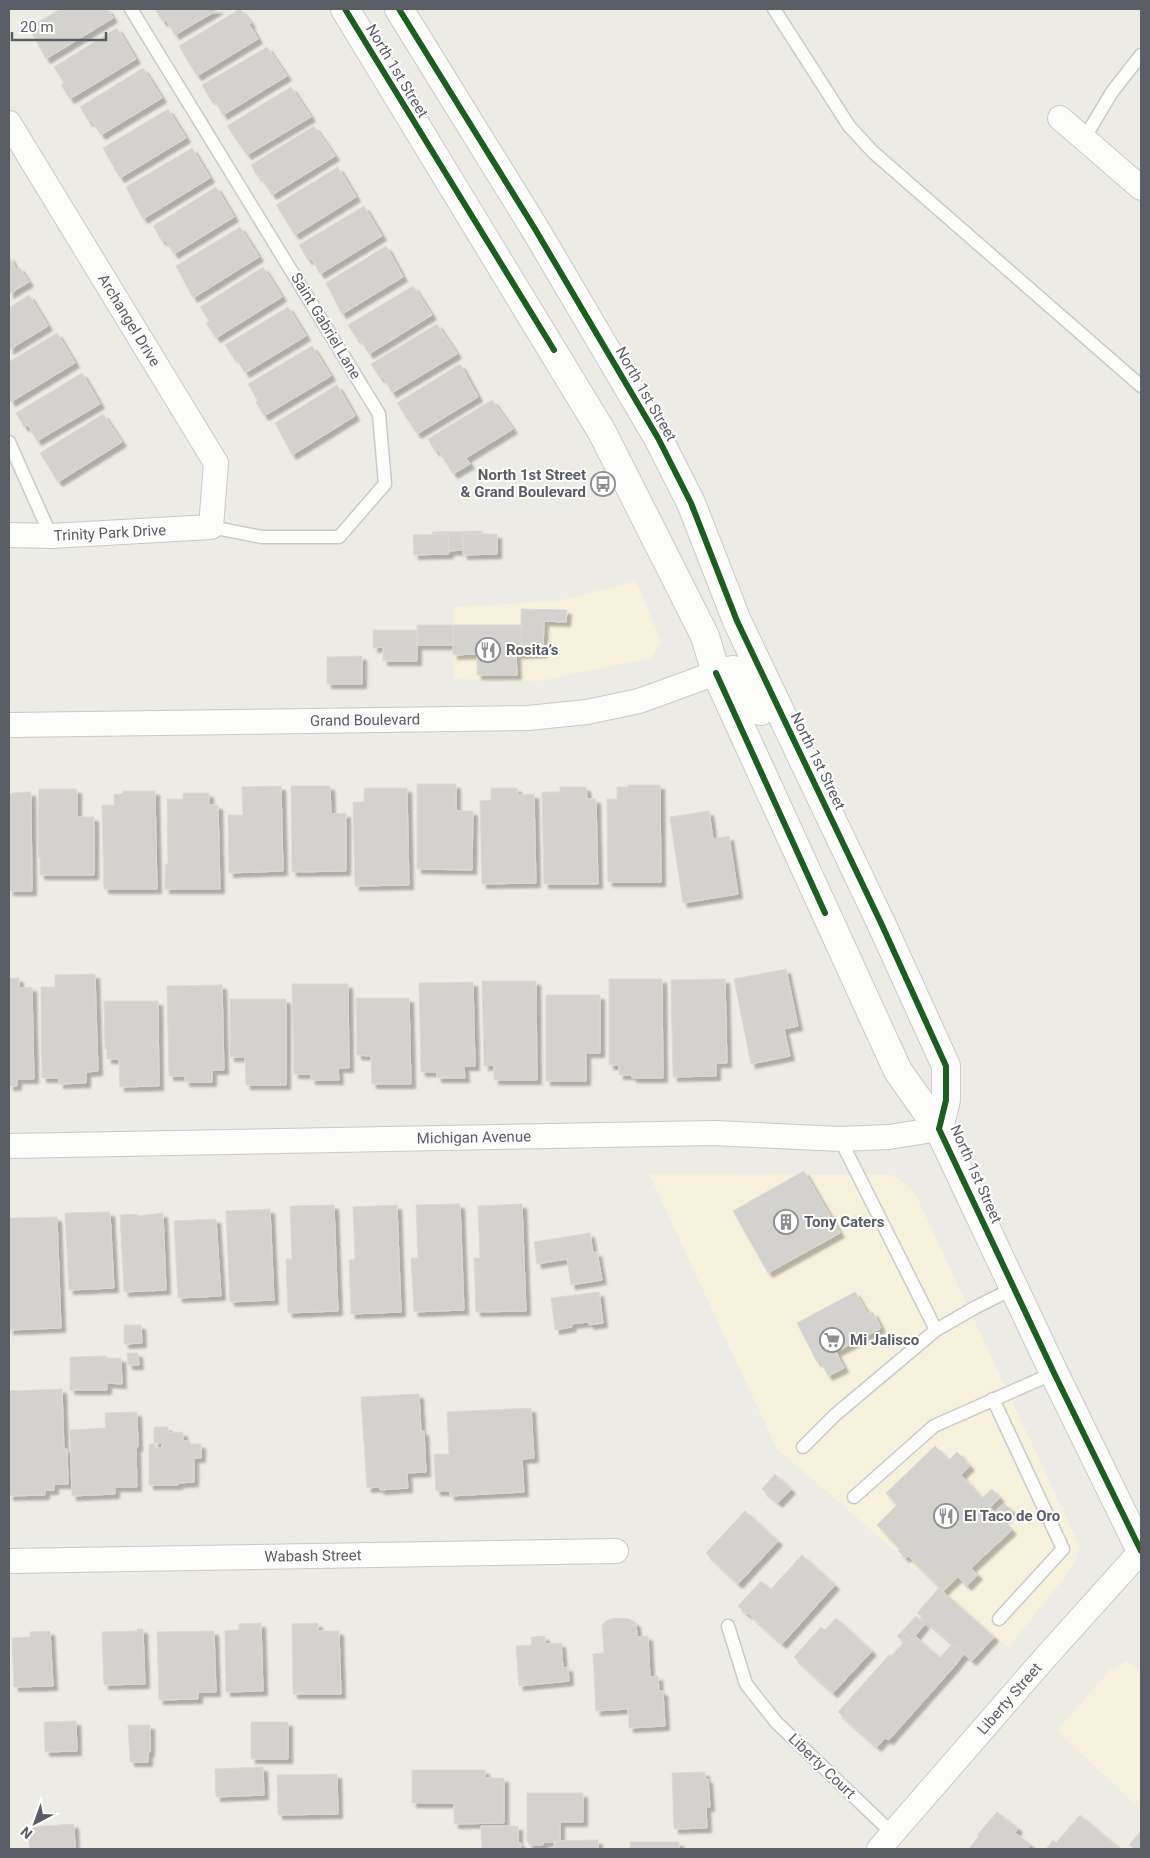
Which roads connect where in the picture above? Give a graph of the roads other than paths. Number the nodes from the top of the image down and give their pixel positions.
1 (131, 9) edge
2 (345, 9) edge
3 (399, 9) edge
4 (774, 9) edge
5 (1141, 55) edge
6 (1060, 118) dead end
7 (9, 123) edge
8 (1084, 139) junction
9 (1141, 188) edge
10 (1141, 386) edge
11 (9, 442) edge
12 (211, 527) junction
13 (9, 535) edge
14 (51, 536) junction
15 (716, 673) junction
16 (9, 725) edge
17 (882, 923) junction
18 (939, 1129) junction
19 (840, 1139) junction
20 (9, 1146) edge
21 (1014, 1288) junction
22 (936, 1330) junction
23 (1054, 1373) junction
24 (992, 1399) junction
25 (803, 1447) dead end
26 (854, 1497) dead end
27 (616, 1551) dead end
28 (1141, 1551) edge
29 (9, 1561) edge
30 (999, 1619) dead end
31 (728, 1626) dead end
32 (886, 1842) edge

1 - 12 lane, Saint Gabriel Lane
2 - 15 main road, North 1st Street
3 - 17 main road, North 1st Street
4 - 10 lane
5 - 8 lane
6 - 8 street
7 - 12 street, Archangel Drive
8 - 9 street
11 - 14 lane
12 - 14 street, Trinity Park Drive
13 - 14 street, Trinity Park Drive
15 - 16 street, Grand Boulevard
15 - 17 main road
15 - 18 main road, North 1st Street
17 - 18 main road, North 1st Street
18 - 19 street, Michigan Avenue
18 - 21 main road, North 1st Street
19 - 20 street, Michigan Avenue
19 - 22 lane
21 - 22 lane
21 - 23 main road, North 1st Street
22 - 25 lane
23 - 24 lane
23 - 28 main road, North 1st Street
24 - 26 lane
24 - 30 lane
27 - 29 street, Wabash Street
28 - 32 street, Liberty Street
31 - 32 lane, Liberty Court

